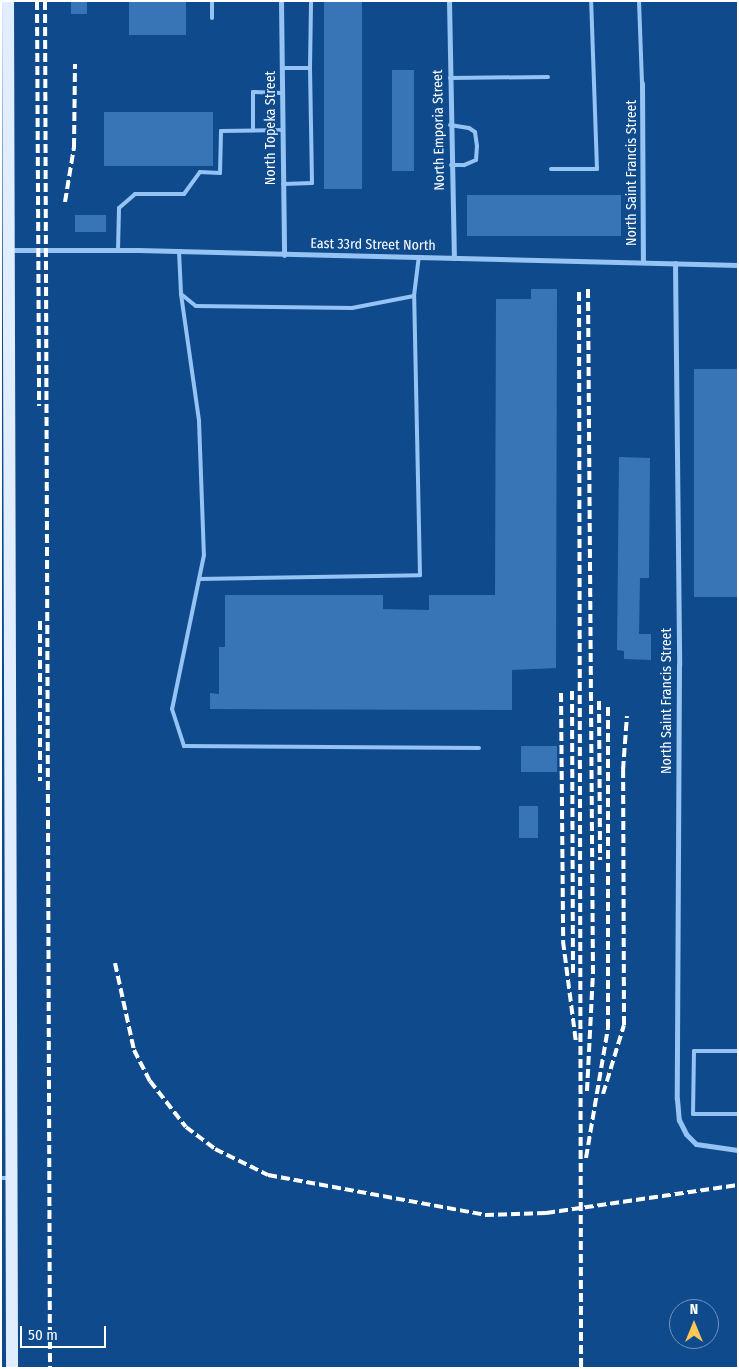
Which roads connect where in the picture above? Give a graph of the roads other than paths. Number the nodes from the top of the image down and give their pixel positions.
1 (8, 1) edge
2 (212, 1) edge
3 (281, 1) edge
4 (311, 1) edge
5 (449, 1) edge
6 (591, 1) edge
7 (639, 1) edge
8 (212, 18) dead end
9 (282, 68) junction
10 (310, 68) junction
11 (548, 77) dead end
12 (450, 78) junction
13 (642, 84) joint
14 (282, 93) junction
15 (450, 125) junction
16 (253, 130) junction
17 (282, 130) junction
18 (451, 165) junction
19 (551, 169) dead end
20 (283, 184) junction
21 (9, 250) junction
22 (118, 250) junction
23 (179, 251) junction
24 (284, 255) junction
25 (419, 257) junction
26 (454, 258) junction
27 (643, 262) junction
28 (675, 263) junction
29 (738, 265) edge
30 (5, 270) edge
31 (181, 294) junction
32 (414, 296) junction
33 (5, 426) edge
34 (5, 507) edge
35 (6, 566) edge
36 (199, 579) junction
37 (6, 593) edge
38 (6, 641) edge
39 (479, 748) dead end
40 (6, 821) edge
41 (6, 989) edge
42 (738, 1051) edge
43 (738, 1114) edge
44 (738, 1150) edge
45 (6, 1178) edge
46 (12, 1368) edge

1 - 21 main road
2 - 8 lane
3 - 9 street, North Topeka Street
4 - 10 lane
5 - 12 street, North Emporia Street
6 - 19 lane
7 - 13 lane
9 - 10 lane
9 - 14 street, North Topeka Street
10 - 20 lane
11 - 12 lane
12 - 15 street, North Emporia Street
13 - 27 street, North Saint Francis Street
14 - 16 lane
14 - 17 street, North Topeka Street
15 - 18 street, North Emporia Street
15 - 18 lane
16 - 17 lane
16 - 22 lane
17 - 20 street, North Topeka Street
18 - 26 street, North Emporia Street
20 - 24 street, North Topeka Street
21 - 22 street, East 33rd Street North
21 - 30 main road
22 - 23 street, East 33rd Street North
23 - 24 street, East 33rd Street North
23 - 31 lane
24 - 25 street, East 33rd Street North
25 - 26 street, East 33rd Street North
25 - 32 lane
26 - 27 street, East 33rd Street North
27 - 28 street, East 33rd Street North
28 - 29 street, East 33rd Street North
28 - 44 street, North Saint Francis Street
30 - 33 main road
31 - 32 lane
31 - 36 lane
32 - 36 lane
33 - 34 main road
34 - 35 main road
35 - 37 main road
36 - 39 lane
37 - 38 main road
38 - 40 main road
40 - 41 main road
41 - 45 main road
42 - 43 lane
45 - 46 main road

